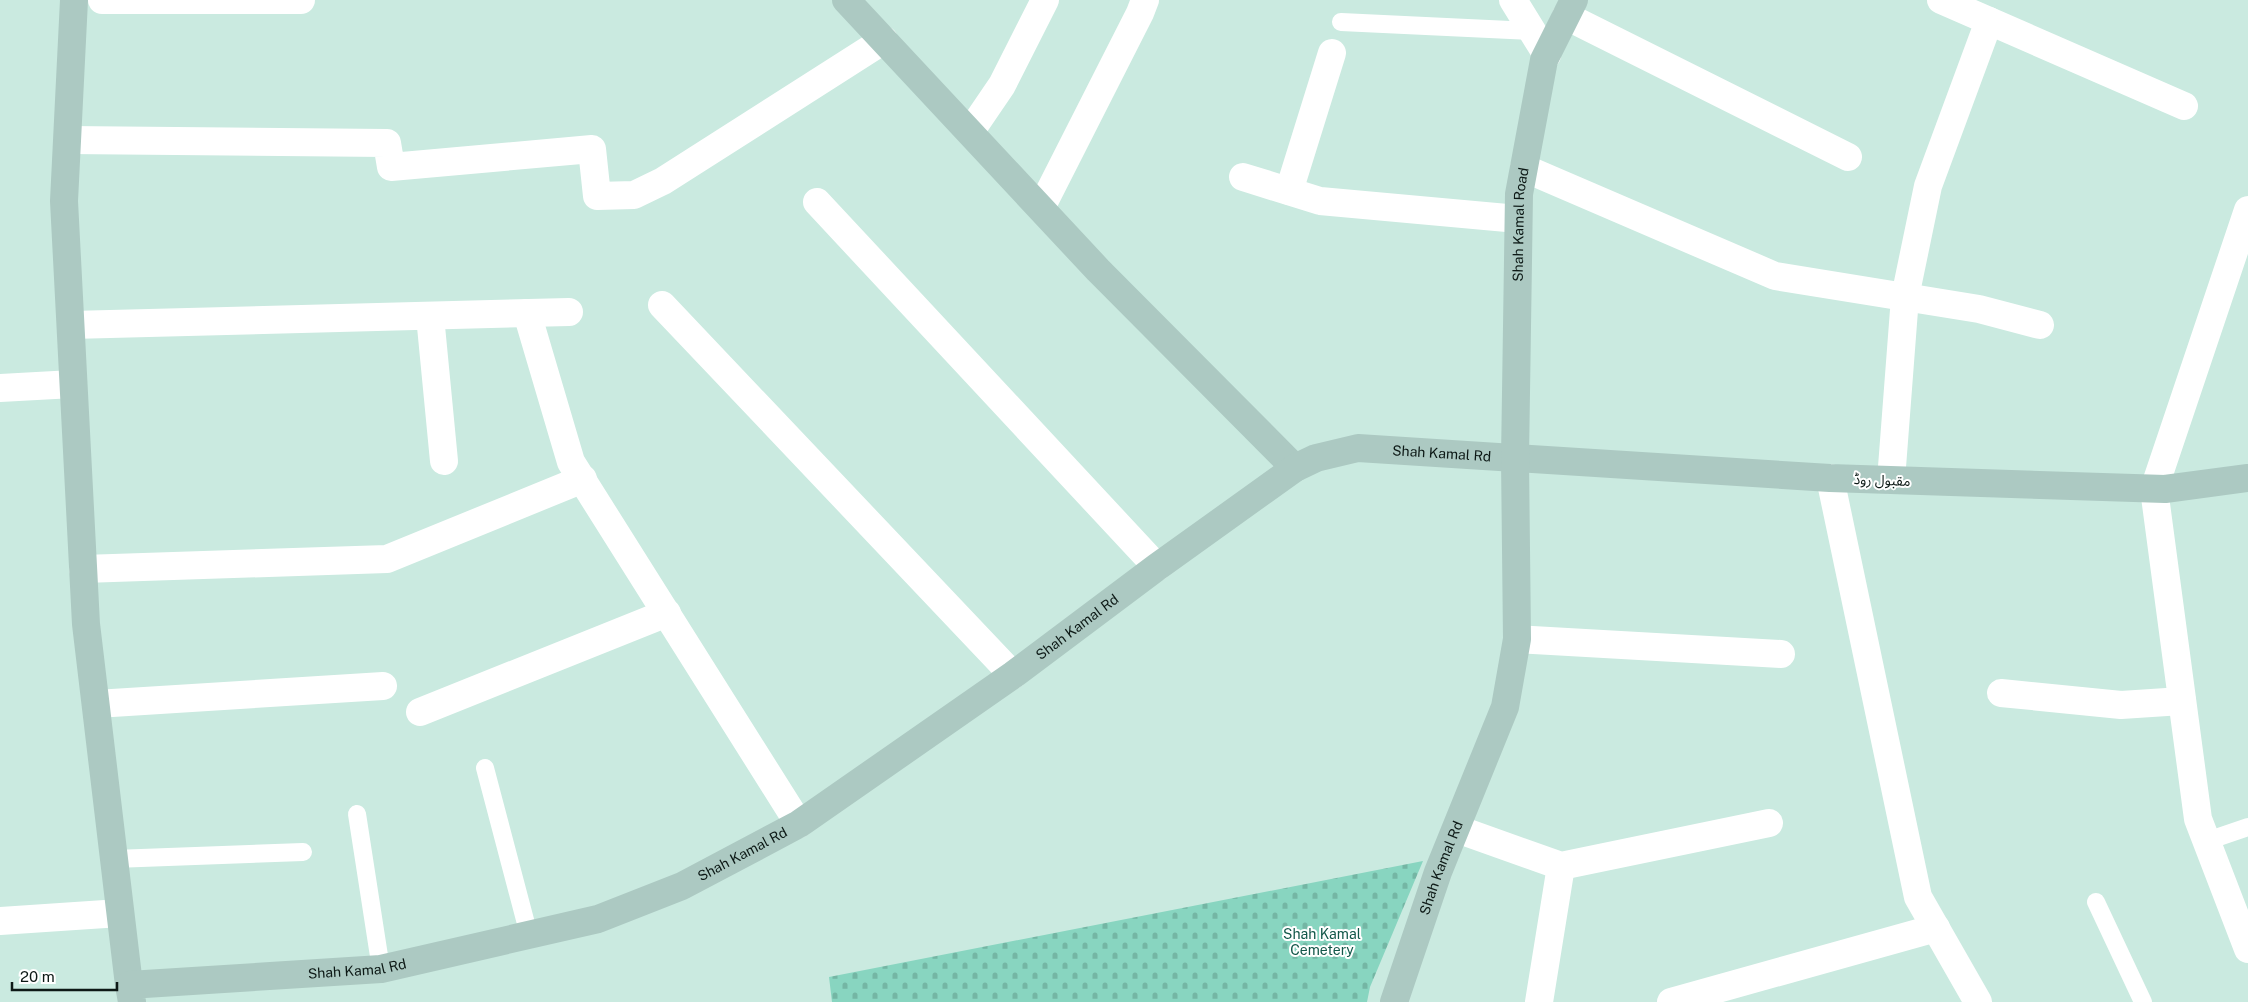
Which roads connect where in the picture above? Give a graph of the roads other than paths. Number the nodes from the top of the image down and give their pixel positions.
1 (74, 0) edge
2 (102, 0) edge
3 (251, 0) edge
4 (302, 0) edge
5 (847, 0) edge
6 (1046, 0) edge
7 (1145, 0) edge
8 (1513, 0) edge
9 (1941, 0) edge
10 (1570, 8) edge
11 (1989, 21) junction
12 (1341, 22) dead end
13 (1532, 32) junction
14 (884, 40) junction
15 (1332, 52) dead end
16 (1546, 55) junction
17 (2184, 106) dead end
18 (970, 132) junction
19 (68, 140) junction
20 (1848, 157) dead end
21 (1524, 168) junction
22 (1244, 177) dead end
23 (1289, 191) junction
24 (817, 202) dead end
25 (1041, 208) junction
26 (2248, 210) edge
27 (1518, 219) junction
28 (1905, 297) junction
29 (662, 305) dead end
30 (569, 312) dead end
31 (526, 313) junction
32 (430, 316) junction
33 (71, 325) junction
34 (2040, 326) dead end
35 (73, 384) junction
36 (0, 388) edge
37 (1515, 459) junction
38 (444, 461) dead end
39 (1295, 468) junction
40 (1830, 478) junction
41 (2248, 478) edge
42 (583, 479) junction
43 (1891, 480) junction
44 (2154, 489) junction
45 (1157, 566) junction
46 (83, 569) junction
47 (667, 613) junction
48 (1517, 639) junction
49 (1781, 654) dead end
50 (1013, 675) junction
51 (383, 686) dead end
52 (2001, 693) dead end
53 (2182, 701) junction
54 (96, 704) junction
55 (420, 712) dead end
56 (485, 768) dead end
57 (357, 814) dead end
58 (1769, 822) dead end
59 (799, 824) junction
60 (2248, 827) edge
61 (1457, 829) junction
62 (2206, 841) junction
63 (303, 852) dead end
64 (114, 859) junction
65 (1561, 866) junction
66 (2096, 902) dead end
67 (120, 913) junction
68 (0, 921) edge
69 (1936, 928) junction
70 (530, 935) junction
71 (2248, 948) edge
72 (381, 969) junction
73 (130, 993) edge
74 (1394, 1002) edge
75 (1539, 1002) edge
76 (1671, 1002) edge
77 (1978, 1002) edge
78 (2143, 1002) edge

1 - 19 street
2 - 3 street
3 - 4 street
5 - 14 street
6 - 18 street
7 - 25 street
8 - 13 street
9 - 11 street
10 - 16 street, Shah Kamal Road
10 - 20 street
11 - 17 street
11 - 28 street
12 - 13 lane
13 - 16 street
14 - 18 street
14 - 19 street
15 - 23 street
16 - 21 street, Shah Kamal Road
18 - 25 street
19 - 33 street
21 - 27 street, Shah Kamal Road
21 - 28 street
22 - 23 street
23 - 27 street
24 - 45 street
25 - 39 street
26 - 44 street
27 - 37 street, Shah Kamal Road
28 - 34 street
28 - 43 street
29 - 50 street
30 - 31 street
31 - 32 street
31 - 42 street
32 - 33 street
32 - 38 street
33 - 35 street
35 - 36 street
35 - 46 street
37 - 39 street, Shah Kamal Rd
37 - 40 street, مقبول روڈ
37 - 48 street, Shah Kamal Rd
39 - 45 street, Shah Kamal Rd
40 - 43 street, مقبول روڈ
40 - 69 street
41 - 44 street, مقبول روڈ
42 - 46 street
42 - 47 street
43 - 44 street, مقبول روڈ
44 - 53 street
45 - 50 street, Shah Kamal Rd
46 - 54 street
47 - 55 street
47 - 59 street
48 - 49 street
48 - 61 street, Shah Kamal Rd
50 - 59 street, Shah Kamal Rd
51 - 54 street
52 - 53 street
53 - 62 street
54 - 64 street
56 - 70 lane
57 - 72 lane
58 - 65 street
59 - 70 street, Shah Kamal Rd
60 - 62 lane
61 - 65 street
61 - 74 street, Shah Kamal Rd
62 - 71 street
63 - 64 lane
64 - 67 street
65 - 75 street
66 - 78 lane
67 - 68 street
67 - 73 street
69 - 76 street
69 - 77 street
70 - 72 street, Shah Kamal Rd
72 - 73 street, Shah Kamal Rd

